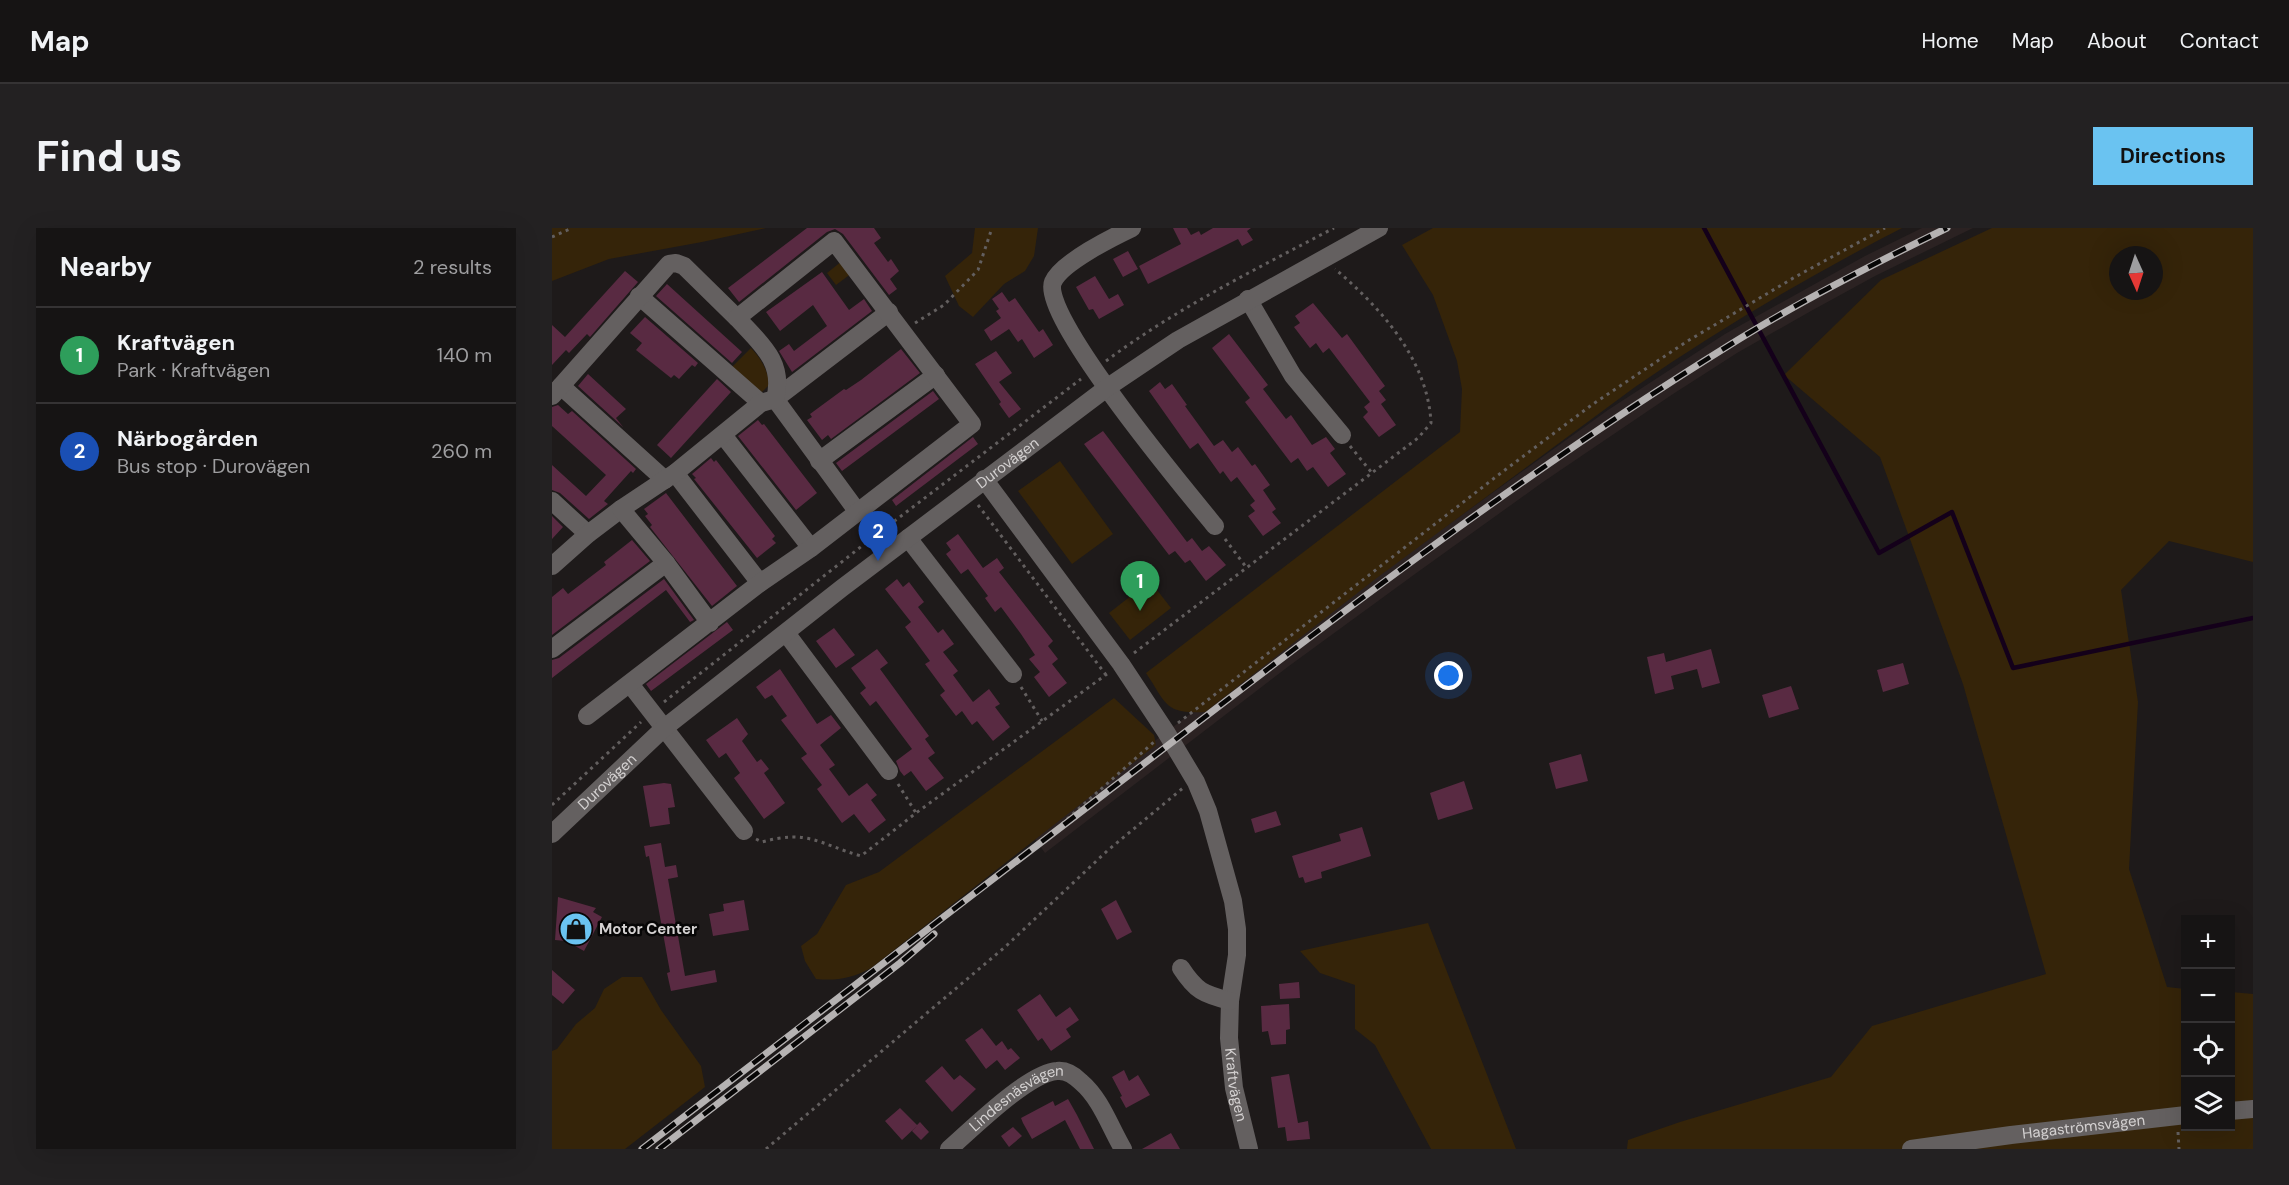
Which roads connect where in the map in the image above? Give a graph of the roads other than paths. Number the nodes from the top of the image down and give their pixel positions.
1 (1132, 228) edge
2 (1379, 228) edge
3 (639, 296) junction
4 (1248, 299) junction
5 (889, 312) junction
6 (737, 318) junction
7 (936, 375) junction
8 (1108, 387) junction
9 (557, 391) edge
10 (768, 401) junction
11 (723, 435) junction
12 (1342, 435) road end
13 (819, 461) junction
14 (670, 476) junction
15 (984, 479) junction
16 (552, 501) edge
17 (621, 509) junction
18 (857, 511) junction
19 (1215, 526) road end
20 (588, 534) junction
21 (908, 538) junction
22 (812, 548) junction
23 (666, 563) junction
24 (552, 567) edge
25 (760, 583) junction
26 (710, 623) junction
27 (786, 633) junction
28 (552, 649) edge
29 (1013, 674) road end
30 (630, 684) junction
31 (587, 716) dead end
32 (663, 729) junction
33 (889, 771) road end
34 (744, 831) road end
35 (552, 834) edge
36 (1181, 968) dead end
37 (1230, 1001) junction
38 (2253, 1109) edge
39 (2235, 1111) edge
40 (2181, 1115) edge
41 (949, 1149) edge
42 (1123, 1149) edge
43 (1249, 1149) edge
44 (1911, 1149) edge

1 - 8 street
2 - 4 street, Durovägen
3 - 6 street
3 - 9 street
3 - 10 street
4 - 8 street, Durovägen
4 - 12 street
5 - 6 street
5 - 7 street
5 - 10 street
6 - 10 street
7 - 13 street
7 - 18 street
8 - 15 street, Durovägen
8 - 19 street
9 - 14 street
10 - 11 street
10 - 13 street
11 - 14 street
11 - 22 street
13 - 18 street
14 - 17 street
14 - 25 street
15 - 21 street, Durovägen
15 - 37 street, Kraftvägen
16 - 20 street
17 - 20 street
17 - 23 street
18 - 22 street
20 - 24 street
21 - 27 street, Durovägen
21 - 29 street
22 - 25 street
23 - 26 street
23 - 28 street
25 - 26 street
26 - 30 street
27 - 32 street, Durovägen
27 - 33 street
30 - 31 street
30 - 32 street
32 - 34 street
32 - 35 street, Durovägen
36 - 37 street
37 - 43 street, Kraftvägen
38 - 39 street
40 - 44 street, Hagaströmsvägen
41 - 42 street, Lindesnäsvägen

